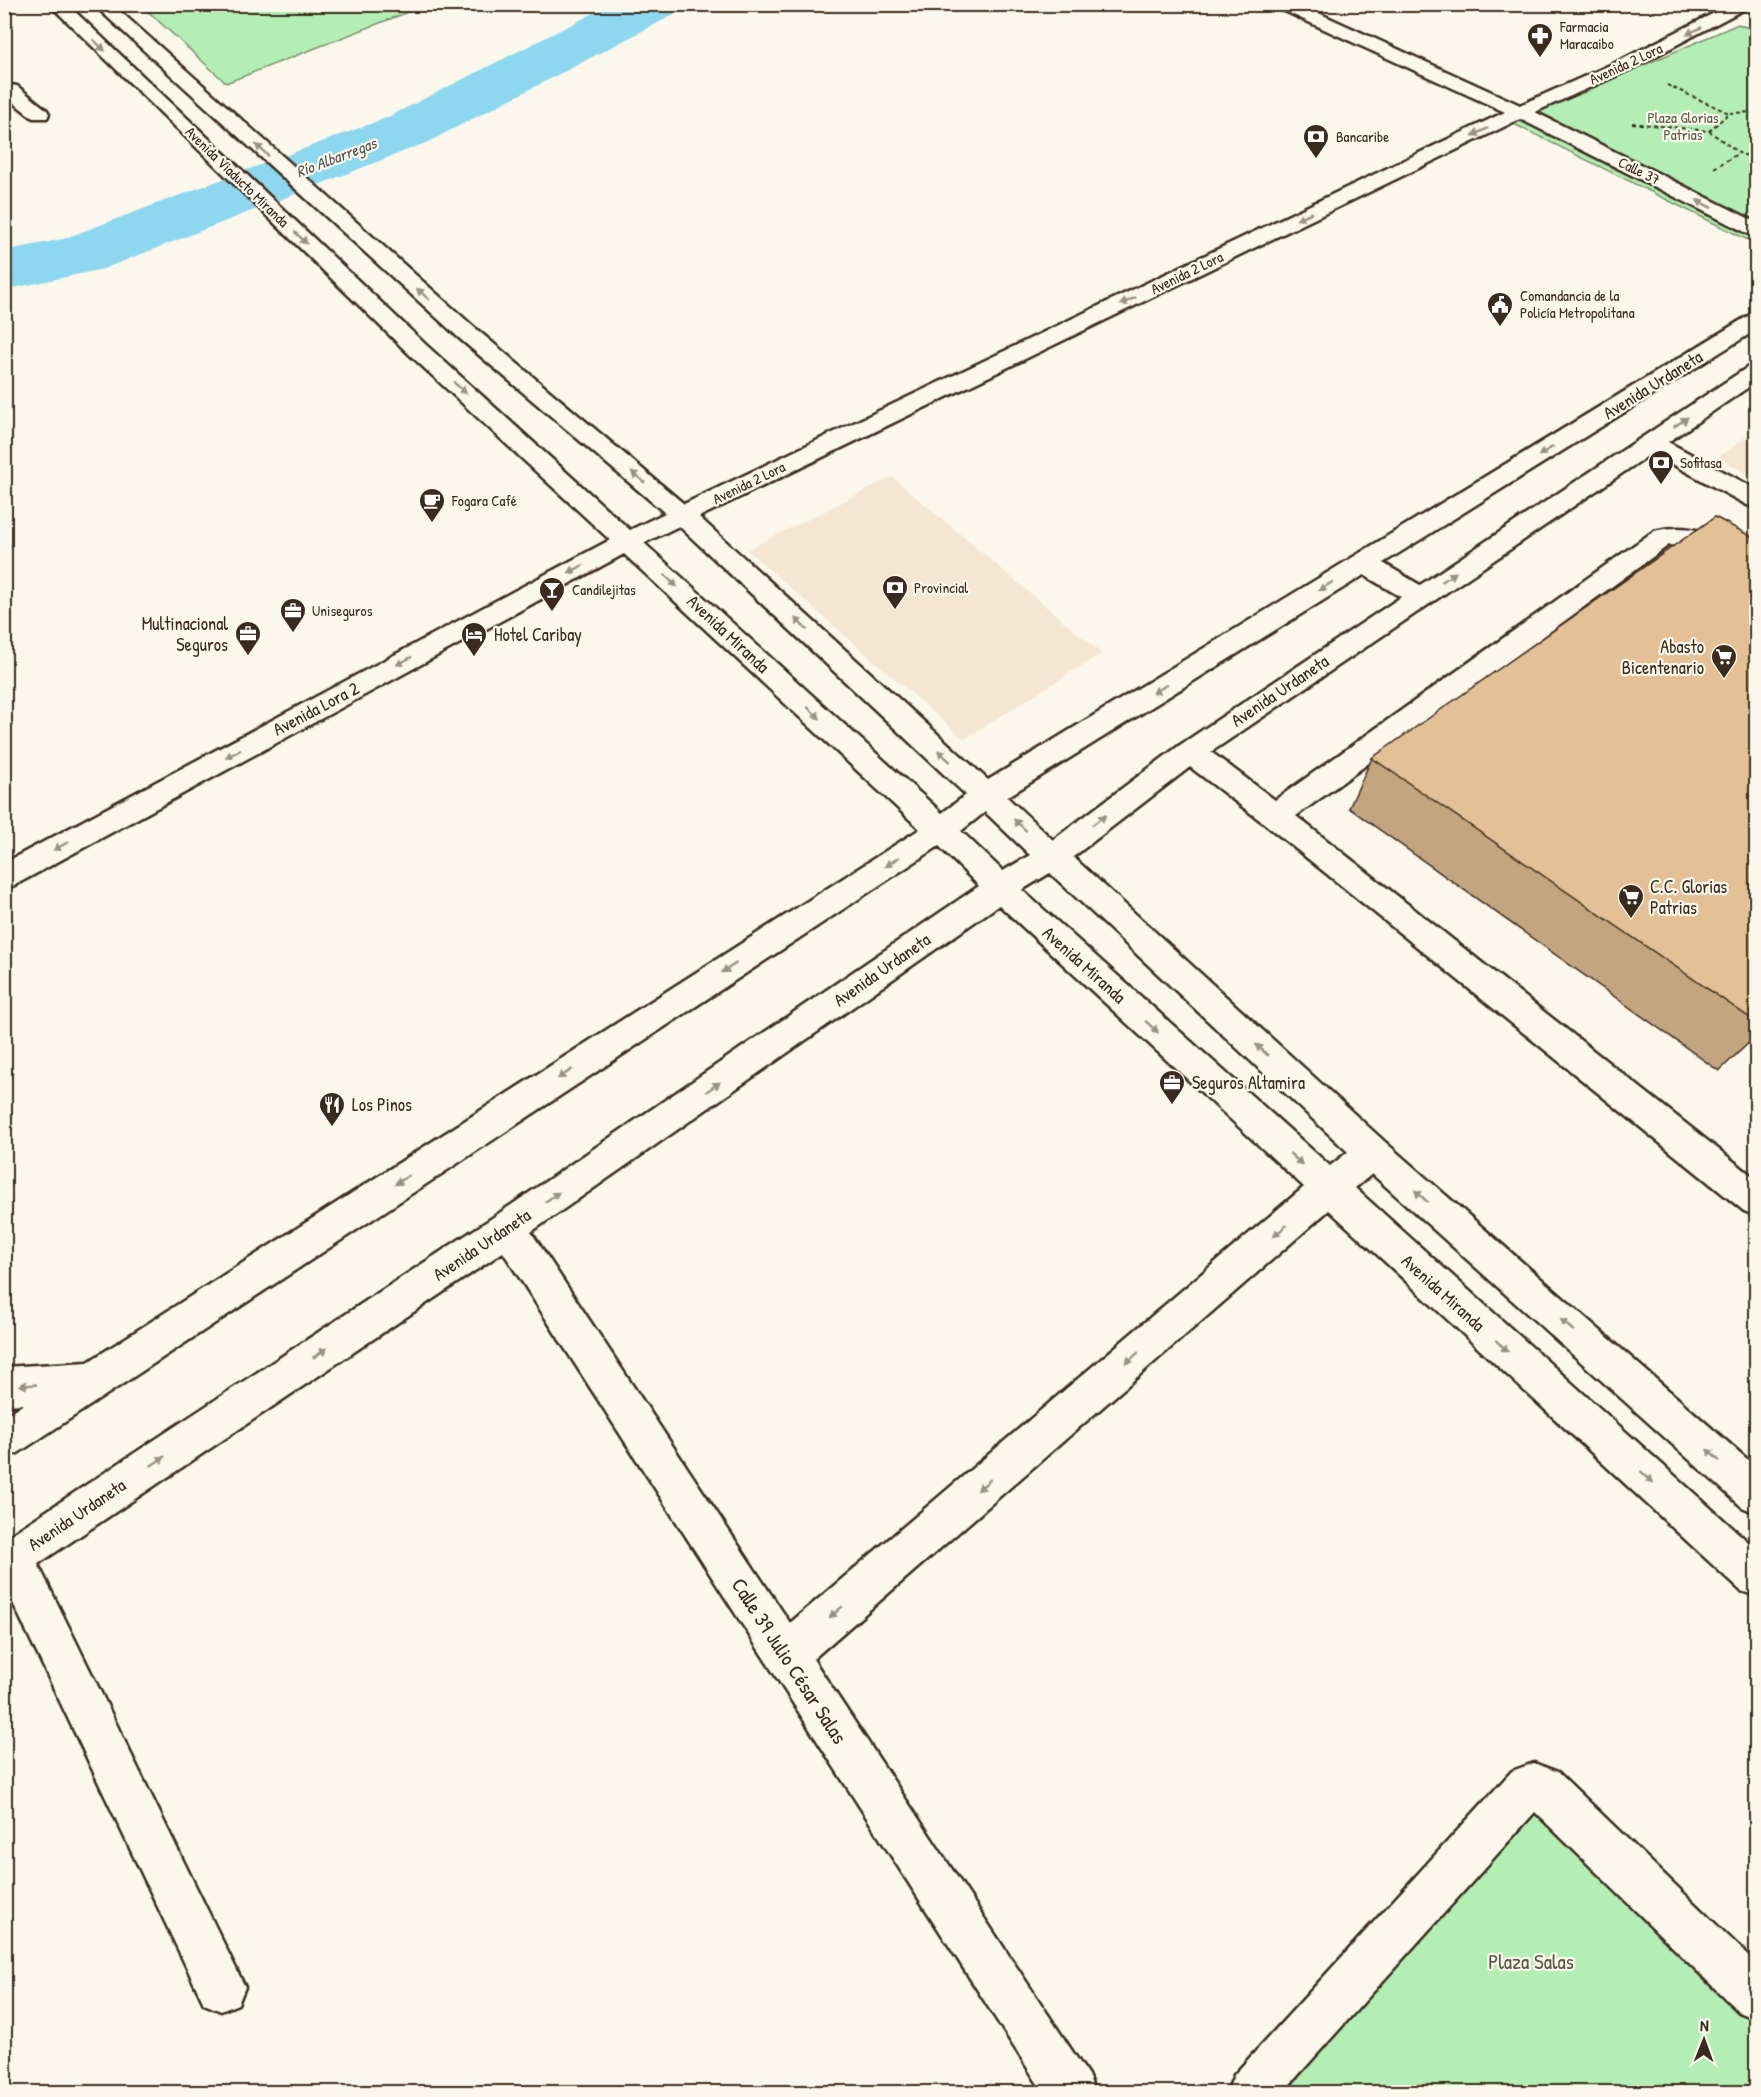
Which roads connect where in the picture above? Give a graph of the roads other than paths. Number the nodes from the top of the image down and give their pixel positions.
1 (57, 4) edge
2 (101, 4) edge
3 (1284, 4) edge
4 (1746, 4) edge
5 (4, 89) edge
6 (1520, 112) junction
7 (40, 114) dead end
8 (1756, 230) edge
9 (1756, 321) edge
10 (417, 349) joint
11 (1756, 372) edge
12 (1618, 440) junction
13 (1756, 499) edge
14 (682, 515) junction
15 (628, 541) junction
16 (1364, 563) junction
17 (1756, 570) edge
18 (1420, 597) junction
19 (1190, 752) junction
20 (987, 795) junction
21 (1275, 816) junction
22 (941, 830) junction
23 (1053, 856) junction
24 (4, 877) edge
25 (1000, 888) junction
26 (1373, 1153) junction
27 (1328, 1189) junction
28 (1756, 1200) edge
29 (508, 1228) junction
30 (93, 1381) junction
31 (4, 1386) edge
32 (4, 1439) edge
33 (1756, 1494) edge
34 (9, 1560) edge
35 (1756, 1576) edge
36 (784, 1655) junction
37 (221, 1987) dead end
38 (1756, 1995) edge
39 (1071, 2092) edge
40 (1251, 2092) edge

1 -> 10 street, Avenida Viaducto Miranda
14 -> 2 street, Avenida Viaducto Miranda
3 - 6 street, Calle 37
4 -> 6 street, Avenida 2 Lora
5 - 7 street
8 -> 6 street, Calle 37
6 -> 14 street, Avenida 2 Lora
9 - 12 street, Avenida Urdaneta
10 -> 15 street, Avenida Miranda
12 -> 11 street, Avenida Urdaneta
12 - 13 street
12 -> 16 street, Avenida Urdaneta
18 -> 12 street, Avenida Urdaneta
14 - 15 street, Avenida 2 Lora
20 -> 14 street
15 -> 22 street, Avenida Miranda
15 -> 24 street, Avenida Lora 2
16 - 18 street
16 -> 20 street, Avenida Urdaneta
17 - 21 street
18 - 19 street, Avenida Urdaneta
19 - 21 street
23 -> 19 street, Avenida Urdaneta
20 - 22 street, Avenida Urdaneta
23 -> 20 street
21 - 28 street
22 - 25 street, Avenida Miranda
22 -> 30 street, Avenida Urdaneta
23 - 25 street, Avenida Urdaneta
26 -> 23 street
25 -> 27 street, Avenida Miranda
29 -> 25 street, Avenida Urdaneta
26 - 27 street
33 -> 26 street
27 -> 35 street, Avenida Miranda
27 -> 36 street
34 -> 29 street, Avenida Urdaneta
29 - 36 street, Calle 39 Julio César Salas
30 -> 31 street
30 - 32 street, Avenida Urdaneta
34 - 37 street
36 - 39 street, Calle 39 Julio César Salas
38 - 40 street

